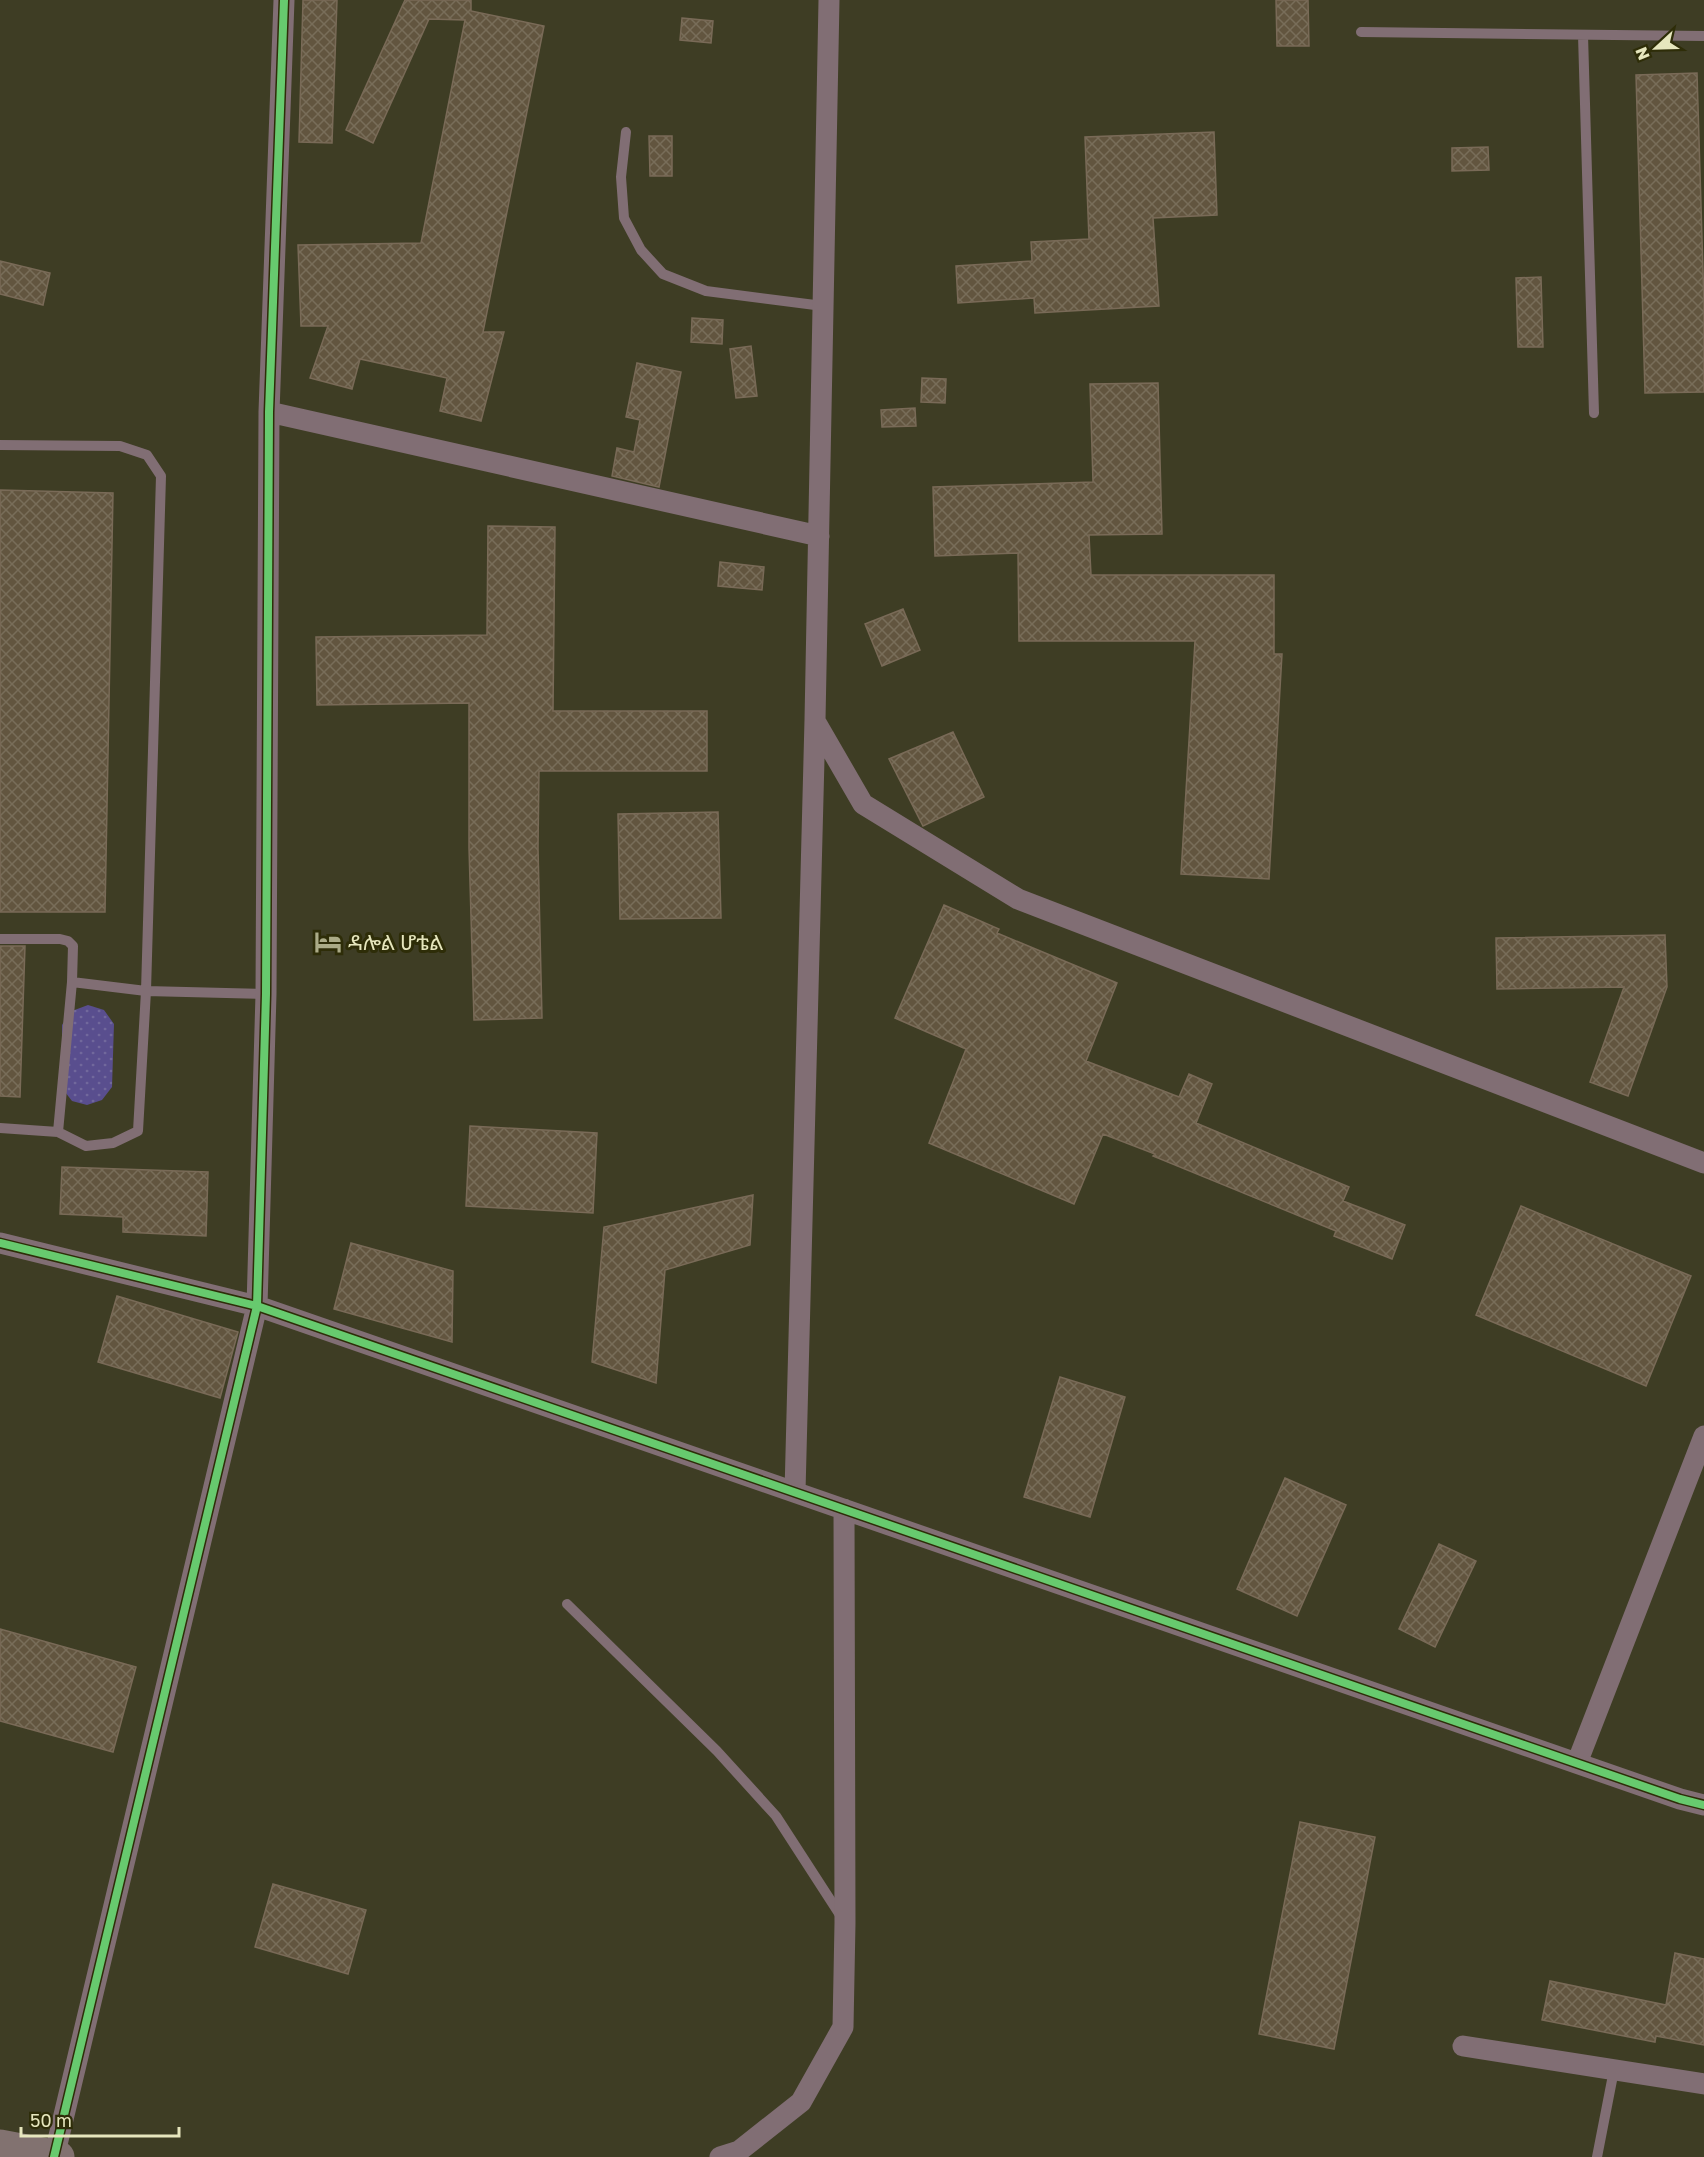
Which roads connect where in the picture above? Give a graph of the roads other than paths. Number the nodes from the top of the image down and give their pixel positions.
1 (284, 0) edge
2 (829, 0) edge
3 (1361, 32) dead end
4 (1583, 35) junction
5 (1704, 36) edge
6 (626, 132) dead end
7 (823, 306) junction
8 (269, 412) junction
9 (1593, 413) dead end
10 (0, 446) edge
11 (819, 536) junction
12 (815, 720) junction
13 (0, 939) edge
14 (72, 982) junction
15 (146, 991) junction
16 (266, 994) junction
17 (0, 1128) edge
18 (58, 1132) junction
19 (1704, 1163) edge
20 (0, 1243) edge
21 (257, 1306) junction
22 (1704, 1436) edge
23 (795, 1492) junction
24 (844, 1509) junction
25 (567, 1604) dead end
26 (1577, 1763) junction
27 (1704, 1805) edge
28 (845, 1923) junction
29 (1463, 2046) dead end
30 (1614, 2070) junction
31 (1704, 2084) edge
32 (0, 2146) edge
33 (56, 2157) edge
34 (720, 2157) edge
35 (1598, 2157) edge

1 - 8 street
2 - 7 street
3 - 4 lane
4 - 5 lane
4 - 9 lane
6 - 7 lane
7 - 11 street
8 - 11 street
8 - 16 street
10 - 15 lane
11 - 12 street
12 - 19 street
12 - 23 street
13 - 14 lane
14 - 15 lane
14 - 18 lane
15 - 16 lane
15 - 18 lane
16 - 21 street
17 - 18 lane
20 - 21 street
21 - 23 street
21 - 33 street
22 - 26 street
23 - 24 street
24 - 26 street
24 - 28 street
25 - 28 lane
26 - 27 street
28 - 34 street
29 - 30 street
30 - 31 street
30 - 35 lane
32 - 33 highway

